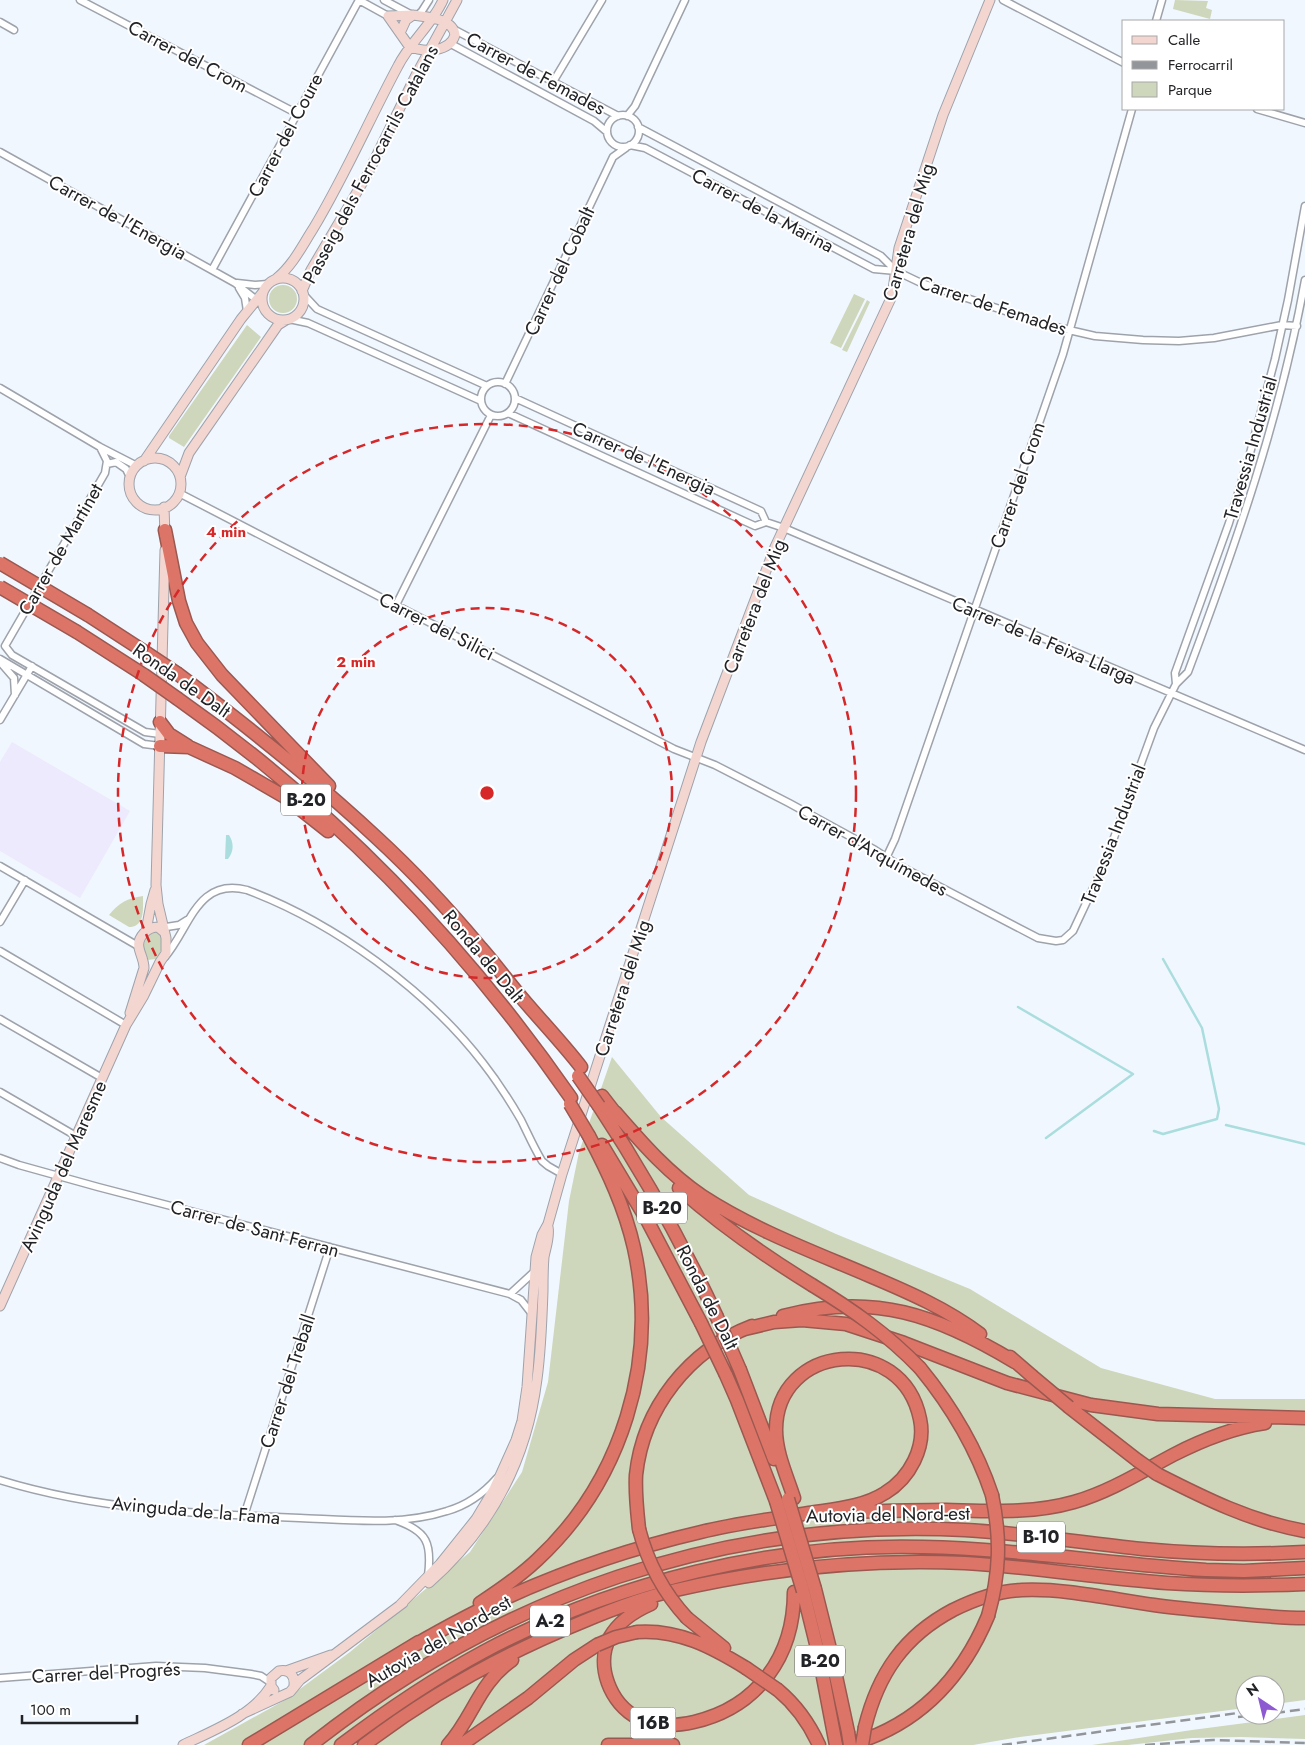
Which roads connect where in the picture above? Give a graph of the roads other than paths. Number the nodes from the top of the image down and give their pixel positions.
1 (80, 0) edge
2 (359, 0) edge
3 (384, 0) edge
4 (429, 0) edge
5 (443, 0) edge
6 (457, 0) edge
7 (602, 0) edge
8 (685, 0) edge
9 (990, 0) edge
10 (1003, 0) edge
11 (1162, 0) edge
12 (388, 16) junction
13 (415, 16) junction
14 (434, 19) junction
15 (1156, 20) edge
16 (0, 22) edge
17 (446, 22) junction
18 (14, 30) dead end
19 (455, 30) junction
20 (400, 33) junction
21 (451, 44) junction
22 (409, 46) junction
23 (430, 49) junction
24 (1122, 62) edge
25 (552, 82) junction
26 (1132, 110) edge
27 (1260, 110) edge
28 (296, 113) junction
29 (618, 116) junction
30 (627, 116) junction
31 (1305, 123) edge
32 (638, 127) junction
33 (607, 132) junction
34 (611, 143) junction
35 (628, 146) junction
36 (0, 152) edge
37 (612, 158) junction
38 (1305, 206) edge
39 (212, 270) junction
40 (896, 271) junction
41 (277, 278) junction
42 (1305, 280) edge
43 (235, 283) junction
44 (265, 288) junction
45 (303, 293) junction
46 (259, 303) junction
47 (247, 311) junction
48 (288, 319) junction
49 (1282, 325) junction
50 (1296, 326) junction
51 (1070, 331) junction
52 (505, 384) junction
53 (487, 386) junction
54 (0, 388) edge
55 (515, 398) junction
56 (481, 401) junction
57 (508, 413) junction
58 (490, 415) junction
59 (100, 447) junction
60 (140, 463) junction
61 (107, 464) junction
62 (130, 477) junction
63 (180, 477) junction
64 (179, 493) junction
65 (164, 508) junction
66 (766, 522) junction
67 (784, 528) junction
68 (166, 530) junction
69 (0, 563) edge
70 (0, 587) edge
71 (396, 605) junction
72 (974, 609) junction
73 (2, 648) edge
74 (0, 660) edge
75 (32, 666) junction
76 (26, 675) junction
77 (1176, 684) junction
78 (15, 695) junction
79 (1172, 695) junction
80 (0, 720) edge
81 (160, 734) junction
82 (189, 747) junction
83 (1305, 750) edge
84 (697, 758) junction
85 (377, 838) junction
86 (886, 856) junction
87 (0, 866) edge
88 (25, 880) junction
89 (156, 885) junction
90 (423, 914) junction
91 (187, 920) junction
92 (0, 922) edge
93 (163, 929) junction
94 (146, 931) junction
95 (1049, 941) joint
96 (138, 946) junction
97 (0, 951) edge
98 (162, 960) junction
99 (144, 962) junction
100 (0, 1019) edge
101 (126, 1025) junction
102 (102, 1078) junction
103 (0, 1092) edge
104 (600, 1101) junction
105 (615, 1112) junction
106 (590, 1132) junction
107 (76, 1136) junction
108 (0, 1158) edge
109 (562, 1174) junction
110 (58, 1176) junction
111 (548, 1224) junction
112 (330, 1247) junction
113 (544, 1258) junction
114 (535, 1270) junction
115 (510, 1294) junction
116 (0, 1306) edge
117 (533, 1315) junction
118 (745, 1329) junction
119 (1015, 1362) junction
120 (1305, 1418) edge
121 (503, 1472) junction
122 (0, 1480) edge
123 (779, 1503) junction
124 (1246, 1515) junction
125 (244, 1516) junction
126 (394, 1520) junction
127 (1305, 1523) edge
128 (1305, 1530) edge
129 (777, 1539) joint
130 (1305, 1552) edge
131 (784, 1555) joint
132 (1305, 1568) edge
133 (428, 1576) junction
134 (1305, 1584) edge
135 (703, 1585) junction
136 (810, 1592) junction
137 (400, 1605) junction
138 (1305, 1618) edge
139 (562, 1630) junction
140 (413, 1646) junction
141 (335, 1654) junction
142 (747, 1667) junction
143 (286, 1671) junction
144 (0, 1678) edge
145 (271, 1684) junction
146 (294, 1685) junction
147 (282, 1694) junction
148 (242, 1714) junction
149 (835, 1739) edge
150 (817, 1741) edge
151 (849, 1741) edge
152 (183, 1745) edge
153 (249, 1745) edge
154 (310, 1745) edge
155 (341, 1745) edge
156 (364, 1745) edge
157 (448, 1745) edge
158 (461, 1745) edge
159 (608, 1745) edge
160 (672, 1745) edge
161 (862, 1745) edge

1 - 28 street, Carrer del Crom
2 - 12 street
2 - 28 street, Carrer del Coure
3 - 13 street
4 - 13 street
5 - 14 street, Passeig dels Ferrocarrils Catalans
6 - 17 street, Passeig dels Ferrocarrils Catalans
7 - 25 street
8 - 30 street
9 - 40 street, Carretera del Mig
10 - 24 street
11 - 15 street
12 - 13 street
12 - 20 street
13 - 14 street
13 - 20 street
14 - 17 street
14 - 22 street, Passeig dels Ferrocarrils Catalans
16 - 18 street
17 - 19 street
17 - 23 street, Passeig dels Ferrocarrils Catalans
19 - 21 street
19 - 25 street, Carrer de Femades
20 - 22 street
21 - 23 street
21 - 33 street
22 - 23 street
22 - 41 street, Passeig dels Ferrocarrils Catalans
23 - 45 street, Passeig dels Ferrocarrils Catalans
25 - 29 street, Carrer de Femades
26 - 51 street, Carrer del Crom
27 - 31 street
28 - 39 street, Carrer del Coure
29 - 30 street
29 - 33 street
30 - 32 street
32 - 35 street
32 - 40 street, Carrer de Femades
33 - 34 street
34 - 35 street
34 - 37 street, Carrer del Cobalt
35 - 37 street, Carrer del Cobalt
35 - 40 street, Carrer de la Marina
36 - 39 street, Carrer de l'Energia
37 - 52 street, Carrer del Cobalt
38 - 49 street, Travessia Industrial
39 - 43 street, Carrer de l'Energia
40 - 51 street, Carrer de Femades
40 - 67 street, Carretera del Mig
41 - 44 street
41 - 45 street
42 - 50 street, Travessia Industrial
43 - 44 street, Carrer de l'Energia
43 - 46 street, Carrer de l'Energia
43 - 47 street
44 - 46 street
45 - 48 street
45 - 53 street
46 - 47 street
46 - 48 street
47 - 60 street
48 - 56 street
48 - 63 street
49 - 50 street, Carrer de Femades
49 - 51 street, Carrer de Femades
49 - 77 street, Travessia Industrial
50 - 77 street, Travessia Industrial
51 - 72 street, Carrer del Crom
52 - 53 street
52 - 55 street
53 - 56 street
54 - 59 street
55 - 57 street
55 - 66 street, Carrer de l'Energia
56 - 58 street
57 - 58 street
57 - 66 street, Carrer de l'Energia
58 - 71 street
59 - 60 street
59 - 61 street
60 - 62 street
60 - 63 street
61 - 62 street
61 - 73 street, Carrer de Martinet
62 - 65 street
63 - 64 street
64 - 65 street
64 - 71 street, Carrer del Silici
65 - 68 street
66 - 67 street, Carrer de l'Energia
67 - 72 street, Carrer de la Feixa Llarga
67 - 84 street, Carretera del Mig
68 - 81 street
68 - 85 highway
69 - 85 highway, Ronda de Dalt / B-20, bridge
70 - 90 highway, Ronda de Dalt / B-20, bridge
71 - 84 street, Carrer del Silici
72 - 79 street, Carrer de la Feixa Llarga
72 - 86 street, Carrer del Crom
73 - 75 street
74 - 76 street
74 - 78 street
75 - 76 street
75 - 81 street
76 - 78 street
76 - 81 street
77 - 79 street, Travessia Industrial
78 - 80 street
79 - 83 street, Carrer de la Feixa Llarga
79 - 95 street, Travessia Industrial
81 - 82 highway
81 - 82 highway
81 - 89 street
82 - 90 highway
84 - 86 street, Carrer d'Arquímedes
84 - 109 street, Carretera del Mig
85 - 104 highway, Ronda de Dalt / B-20, bridge
86 - 95 street, Carrer d'Arquímedes
87 - 88 street
88 - 92 street
88 - 96 street
89 - 93 street
89 - 94 street
90 - 106 highway, Ronda de Dalt / B-20
91 - 93 street
91 - 98 street
91 - 109 street
93 - 94 street
93 - 98 street
94 - 96 street
96 - 99 street
97 - 101 street
98 - 99 street
98 - 101 street
99 - 101 street
100 - 102 street
101 - 102 street, Avinguda del Maresme
102 - 107 street, Avinguda del Maresme
103 - 107 street
104 - 105 highway
104 - 123 highway, B-20, bridge
105 - 119 highway
105 - 151 highway, bridge
106 - 123 highway, Ronda de Dalt / B-20, bridge
106 - 140 highway
107 - 110 street, Avinguda del Maresme
108 - 110 street, Carrer de Sant Ferran
109 - 111 street, Carretera del Mig
110 - 112 street, Carrer de Sant Ferran
110 - 116 street, Avinguda del Maresme
111 - 113 street, Carretera del Mig
111 - 114 street, Carretera del Mig
112 - 115 street, Carrer de Sant Ferran
112 - 125 street, Carrer del Treball
113 - 114 street
113 - 137 street, Carretera del Mig
114 - 115 street
114 - 117 street, Carretera del Mig
115 - 117 street, Carrer de Sant Ferran
117 - 121 street, Carretera del Mig
118 - 119 highway
118 - 120 highway
118 - 142 highway, bridge
119 - 124 highway, bridge
120 - 123 highway
121 - 126 street
121 - 133 street, Carretera del Mig
122 - 125 street, Avinguda de la Fama
123 - 123 highway
123 - 136 highway, B-20, bridge
123 - 136 highway, 16B
123 - 140 highway
124 - 127 highway
124 - 128 highway
125 - 126 street, Avinguda de la Fama
126 - 133 street
129 - 130 highway, Autovia del Nord-est / B-10
129 - 154 highway, Autovia del Nord-est / A-2
131 - 132 highway, Autovia del Nord-est / B-10
131 - 155 highway, Autovia del Nord-est / A-2
133 - 137 street, Carretera del Mig
134 - 135 highway
135 - 136 highway, 16B
135 - 139 highway
136 - 149 highway, B-20
136 - 151 highway, B-20
137 - 141 street, Carretera del Mig
138 - 161 highway, bridge
139 - 156 highway
139 - 157 highway
140 - 153 highway
141 - 143 street, Carretera del Mig
141 - 146 street, Carretera del Mig
142 - 150 highway, bridge
142 - 158 highway, bridge
143 - 145 street
143 - 146 street
144 - 145 street, Carrer del Progrés
145 - 147 street
145 - 148 street
146 - 147 street
147 - 148 street
148 - 152 street
159 - 160 highway

